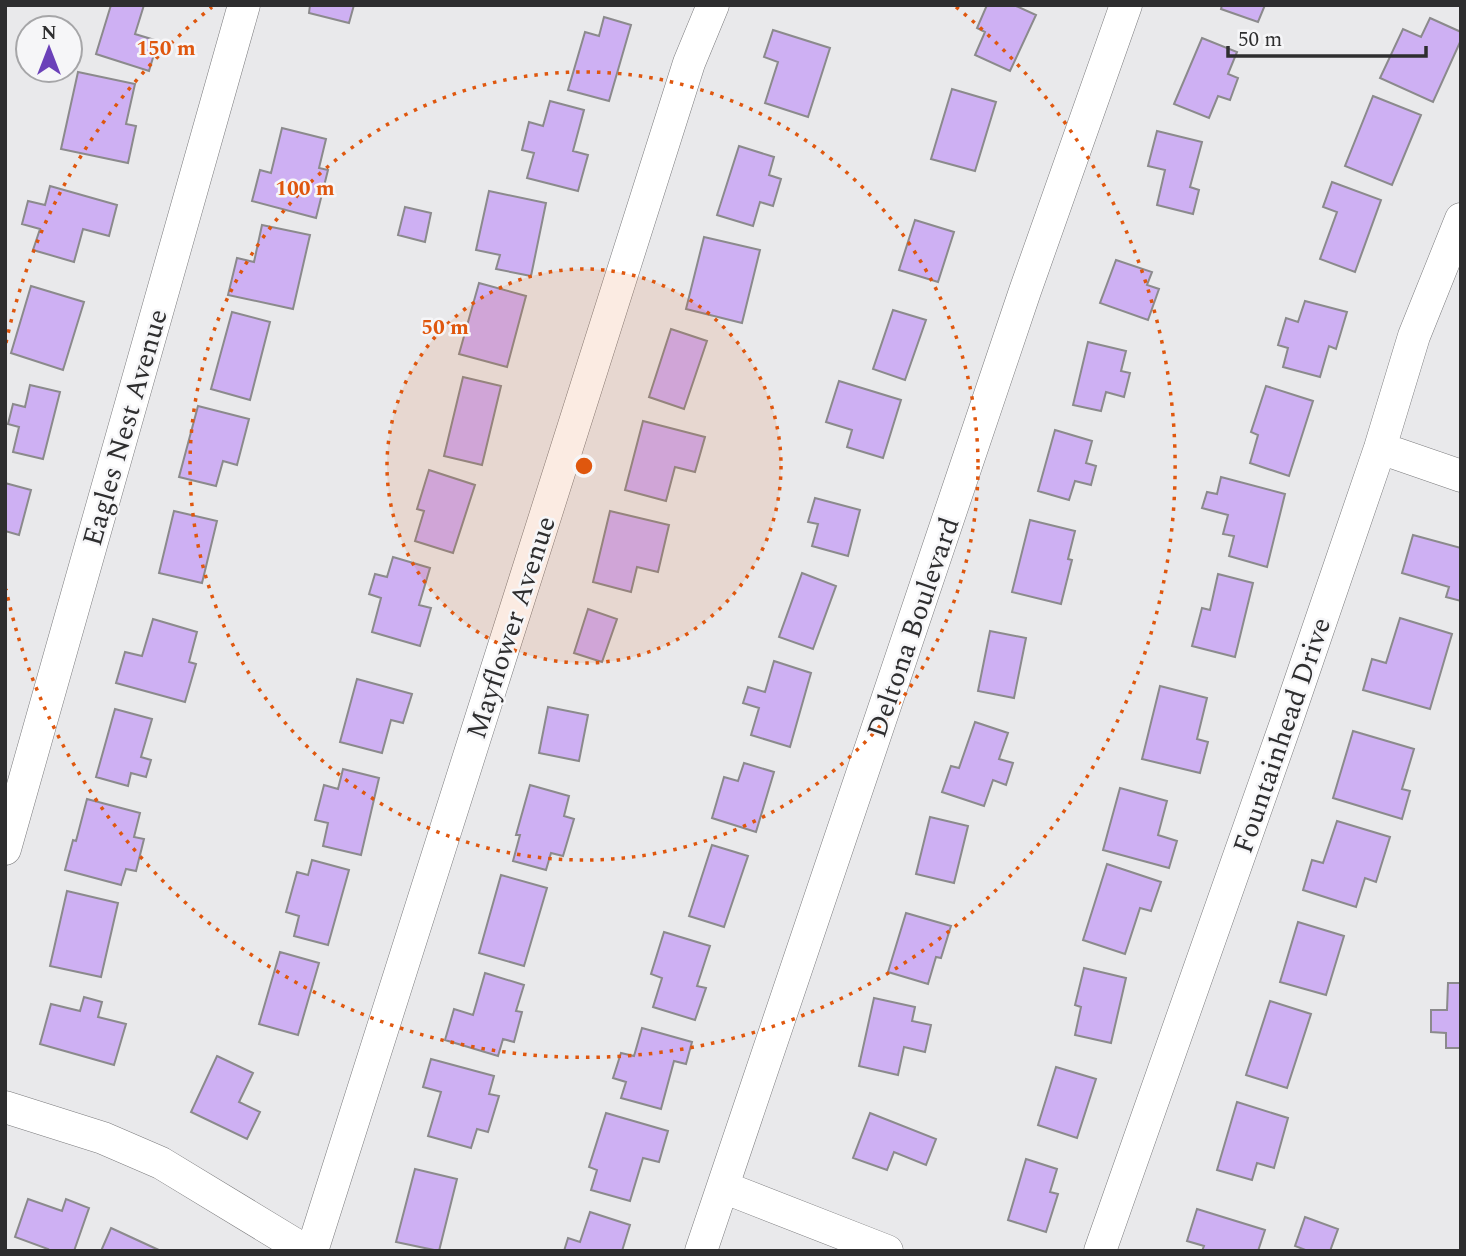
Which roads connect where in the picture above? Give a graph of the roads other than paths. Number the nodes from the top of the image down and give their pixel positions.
1 (244, 5) edge
2 (713, 5) edge
3 (1126, 5) edge
4 (1461, 219) edge
5 (1380, 448) junction
6 (1461, 476) edge
7 (5, 849) edge
8 (5, 1107) edge
9 (723, 1187) junction
10 (306, 1251) edge
11 (312, 1251) edge
12 (701, 1251) edge
13 (887, 1251) edge
14 (1100, 1251) edge

1 - 7 street, Eagles Nest Avenue
2 - 11 street, Mayflower Avenue
3 - 9 street, Deltona Boulevard
4 - 5 street, Fountainhead Drive
5 - 6 street
5 - 14 street, Fountainhead Drive
8 - 10 street
9 - 12 street, Deltona Boulevard
9 - 13 street

